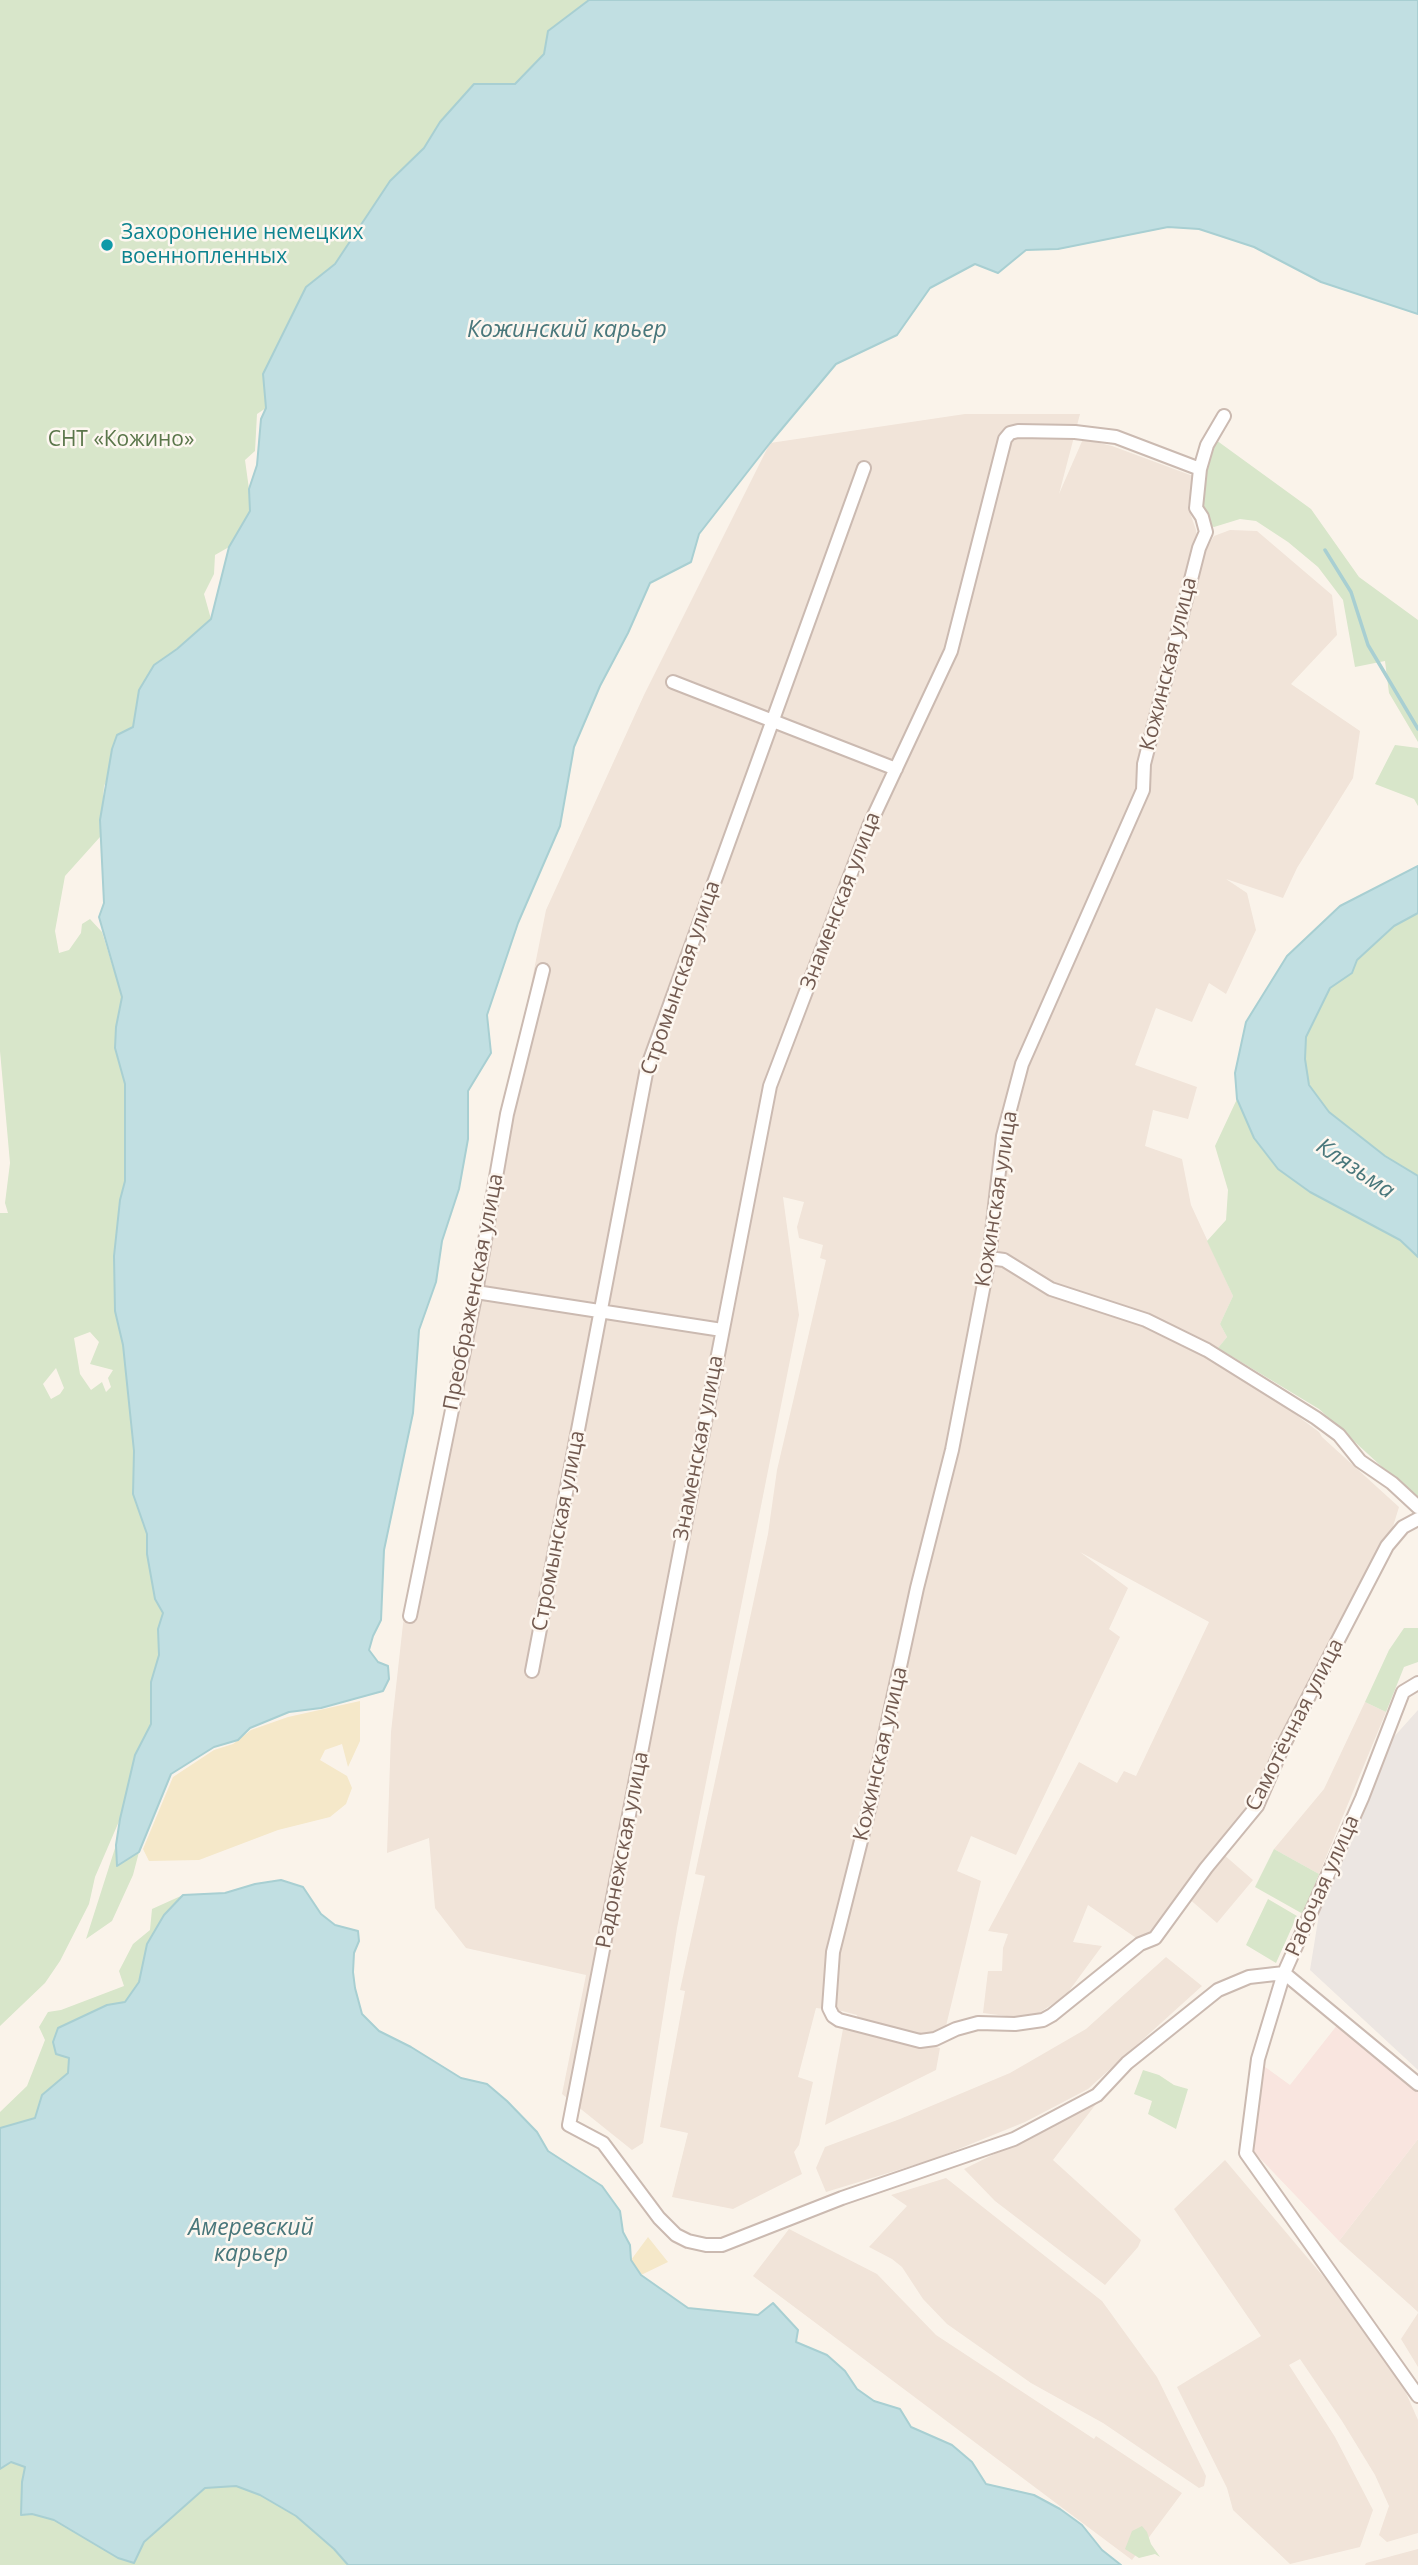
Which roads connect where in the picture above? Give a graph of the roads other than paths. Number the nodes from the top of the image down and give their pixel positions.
1 (1224, 416) dead end
2 (864, 468) dead end
3 (1200, 469) junction
4 (673, 682) dead end
5 (774, 720) junction
6 (895, 769) junction
7 (543, 970) dead end
8 (989, 1258) junction
9 (476, 1292) junction
10 (601, 1310) junction
11 (722, 1330) junction
12 (1418, 1507) edge
13 (1418, 1519) edge
14 (674, 1575) joint
15 (410, 1616) dead end
16 (532, 1671) dead end
17 (1418, 1683) edge
18 (1284, 1973) junction
19 (829, 2008) joint
20 (1418, 2084) edge
21 (1418, 2396) edge

1 - 3 street, Кожинская улица
2 - 5 street, Стромынская улица
3 - 6 street, Знаменская улица
3 - 8 street, Кожинская улица
4 - 5 street
5 - 6 street
5 - 10 street, Стромынская улица
6 - 11 street, Знаменская улица
7 - 9 street, Преображенская улица
8 - 12 street
8 - 19 street, Кожинская улица
9 - 10 street
9 - 15 street, Преображенская улица
10 - 11 street
10 - 16 street, Стромынская улица
11 - 14 street, Знаменская улица
13 - 19 street, Самотёчная улица
14 - 18 street, Радонежская улица
17 - 18 street, Рабочая улица
18 - 20 street, Рабочая улица
18 - 21 street

